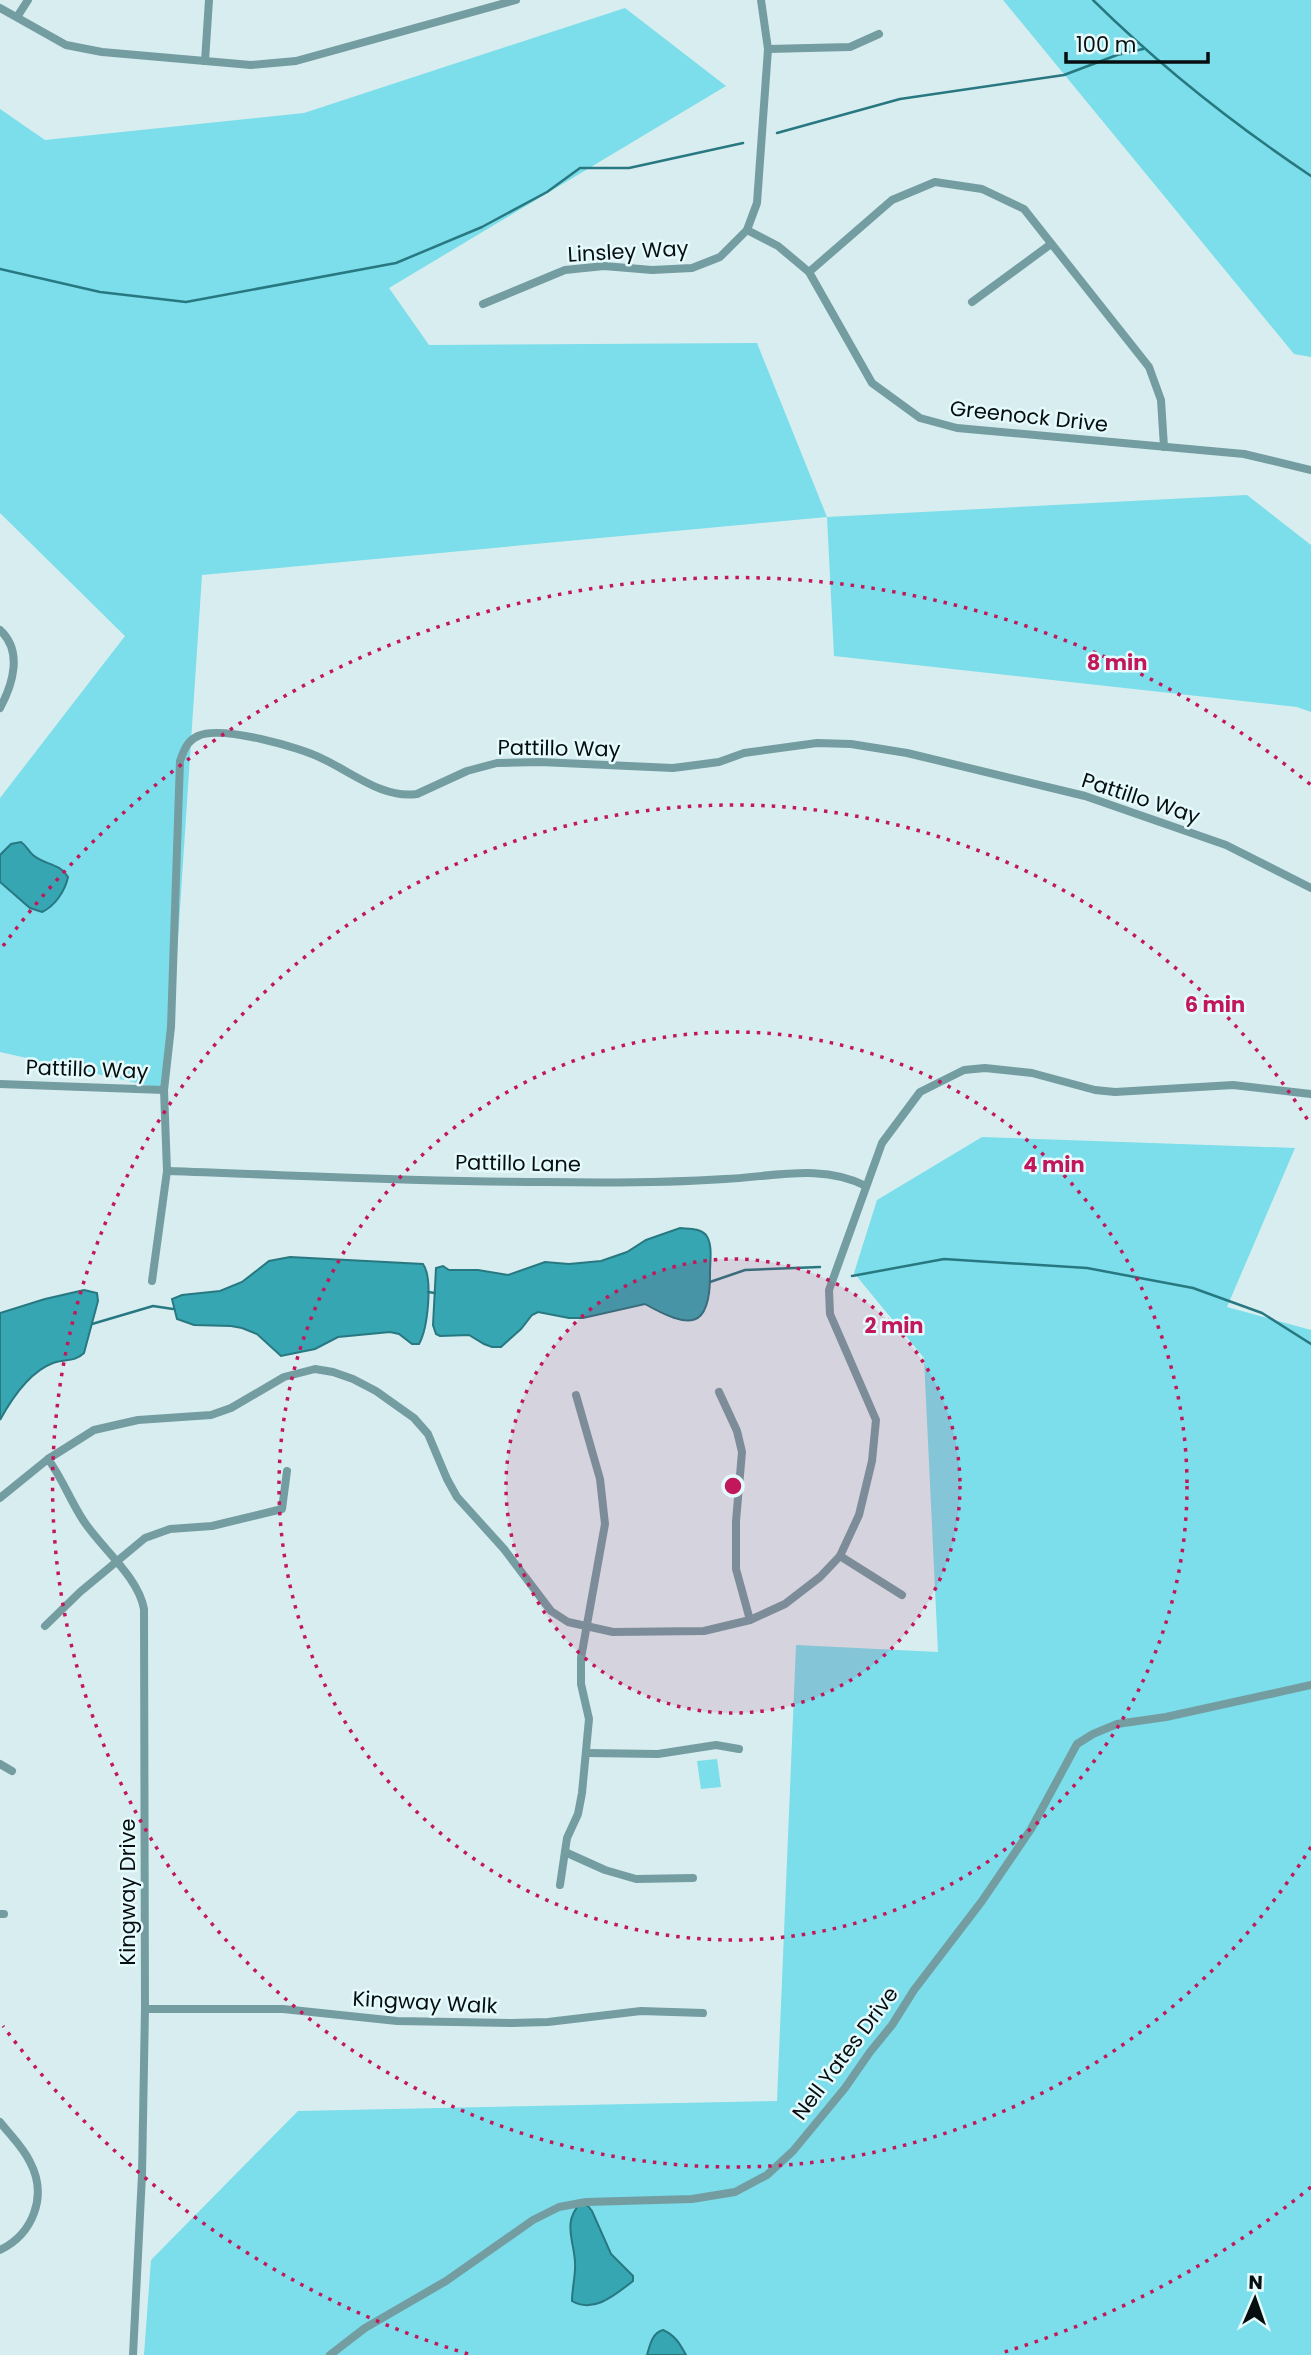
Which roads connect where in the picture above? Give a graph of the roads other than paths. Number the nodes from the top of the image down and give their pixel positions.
1 (28, 0) edge
2 (209, 0) edge
3 (516, 0) edge
4 (761, 0) edge
5 (0, 8) edge
6 (17, 18) junction
7 (879, 34) dead end
8 (768, 49) junction
9 (205, 61) junction
10 (747, 230) junction
11 (1052, 244) junction
12 (809, 272) junction
13 (972, 302) dead end
14 (483, 304) dead end
15 (1164, 447) junction
16 (1311, 470) edge
17 (0, 630) edge
18 (0, 708) edge
19 (1311, 888) edge
20 (0, 1084) edge
21 (164, 1090) junction
22 (1311, 1094) edge
23 (167, 1171) junction
24 (866, 1186) junction
25 (152, 1281) dead end
26 (719, 1392) dead end
27 (576, 1395) dead end
28 (48, 1459) junction
29 (287, 1471) dead end
30 (0, 1498) edge
31 (840, 1556) junction
32 (115, 1562) junction
33 (902, 1595) dead end
34 (750, 1620) junction
35 (45, 1626) dead end
36 (586, 1628) junction
37 (1311, 1685) edge
38 (738, 1749) dead end
39 (587, 1753) junction
40 (0, 1764) edge
41 (12, 1771) dead end
42 (565, 1852) junction
43 (693, 1878) dead end
44 (560, 1885) dead end
45 (145, 2009) junction
46 (704, 2013) dead end
47 (0, 2122) edge
48 (0, 2250) edge
49 (133, 2355) edge
50 (330, 2355) edge

1 - 6 street
2 - 9 street
3 - 9 street
4 - 8 street, Linsley Way
5 - 6 street
6 - 9 street
7 - 8 street
8 - 10 street, Linsley Way
10 - 12 street, Greenock Drive
10 - 14 street, Linsley Way
11 - 12 street
11 - 13 street
11 - 15 street
12 - 15 street, Greenock Drive
15 - 16 street, Greenock Drive
17 - 18 street
19 - 21 street, Pattillo Way
20 - 21 street, Pattillo Way
21 - 23 street
22 - 24 street
23 - 24 street, Pattillo Lane
23 - 25 street
24 - 31 street
26 - 34 street
27 - 36 street
28 - 30 street
28 - 32 street, Kingway Drive
28 - 36 street
29 - 32 street
31 - 33 street
31 - 34 street
32 - 35 street
32 - 45 street, Kingway Drive
34 - 36 street
36 - 39 street
37 - 50 street, Nell Yates Drive
38 - 39 street
39 - 42 street
40 - 41 street
42 - 43 street
42 - 44 street
45 - 46 street, Kingway Walk
45 - 49 street, Kingway Drive
47 - 48 street

